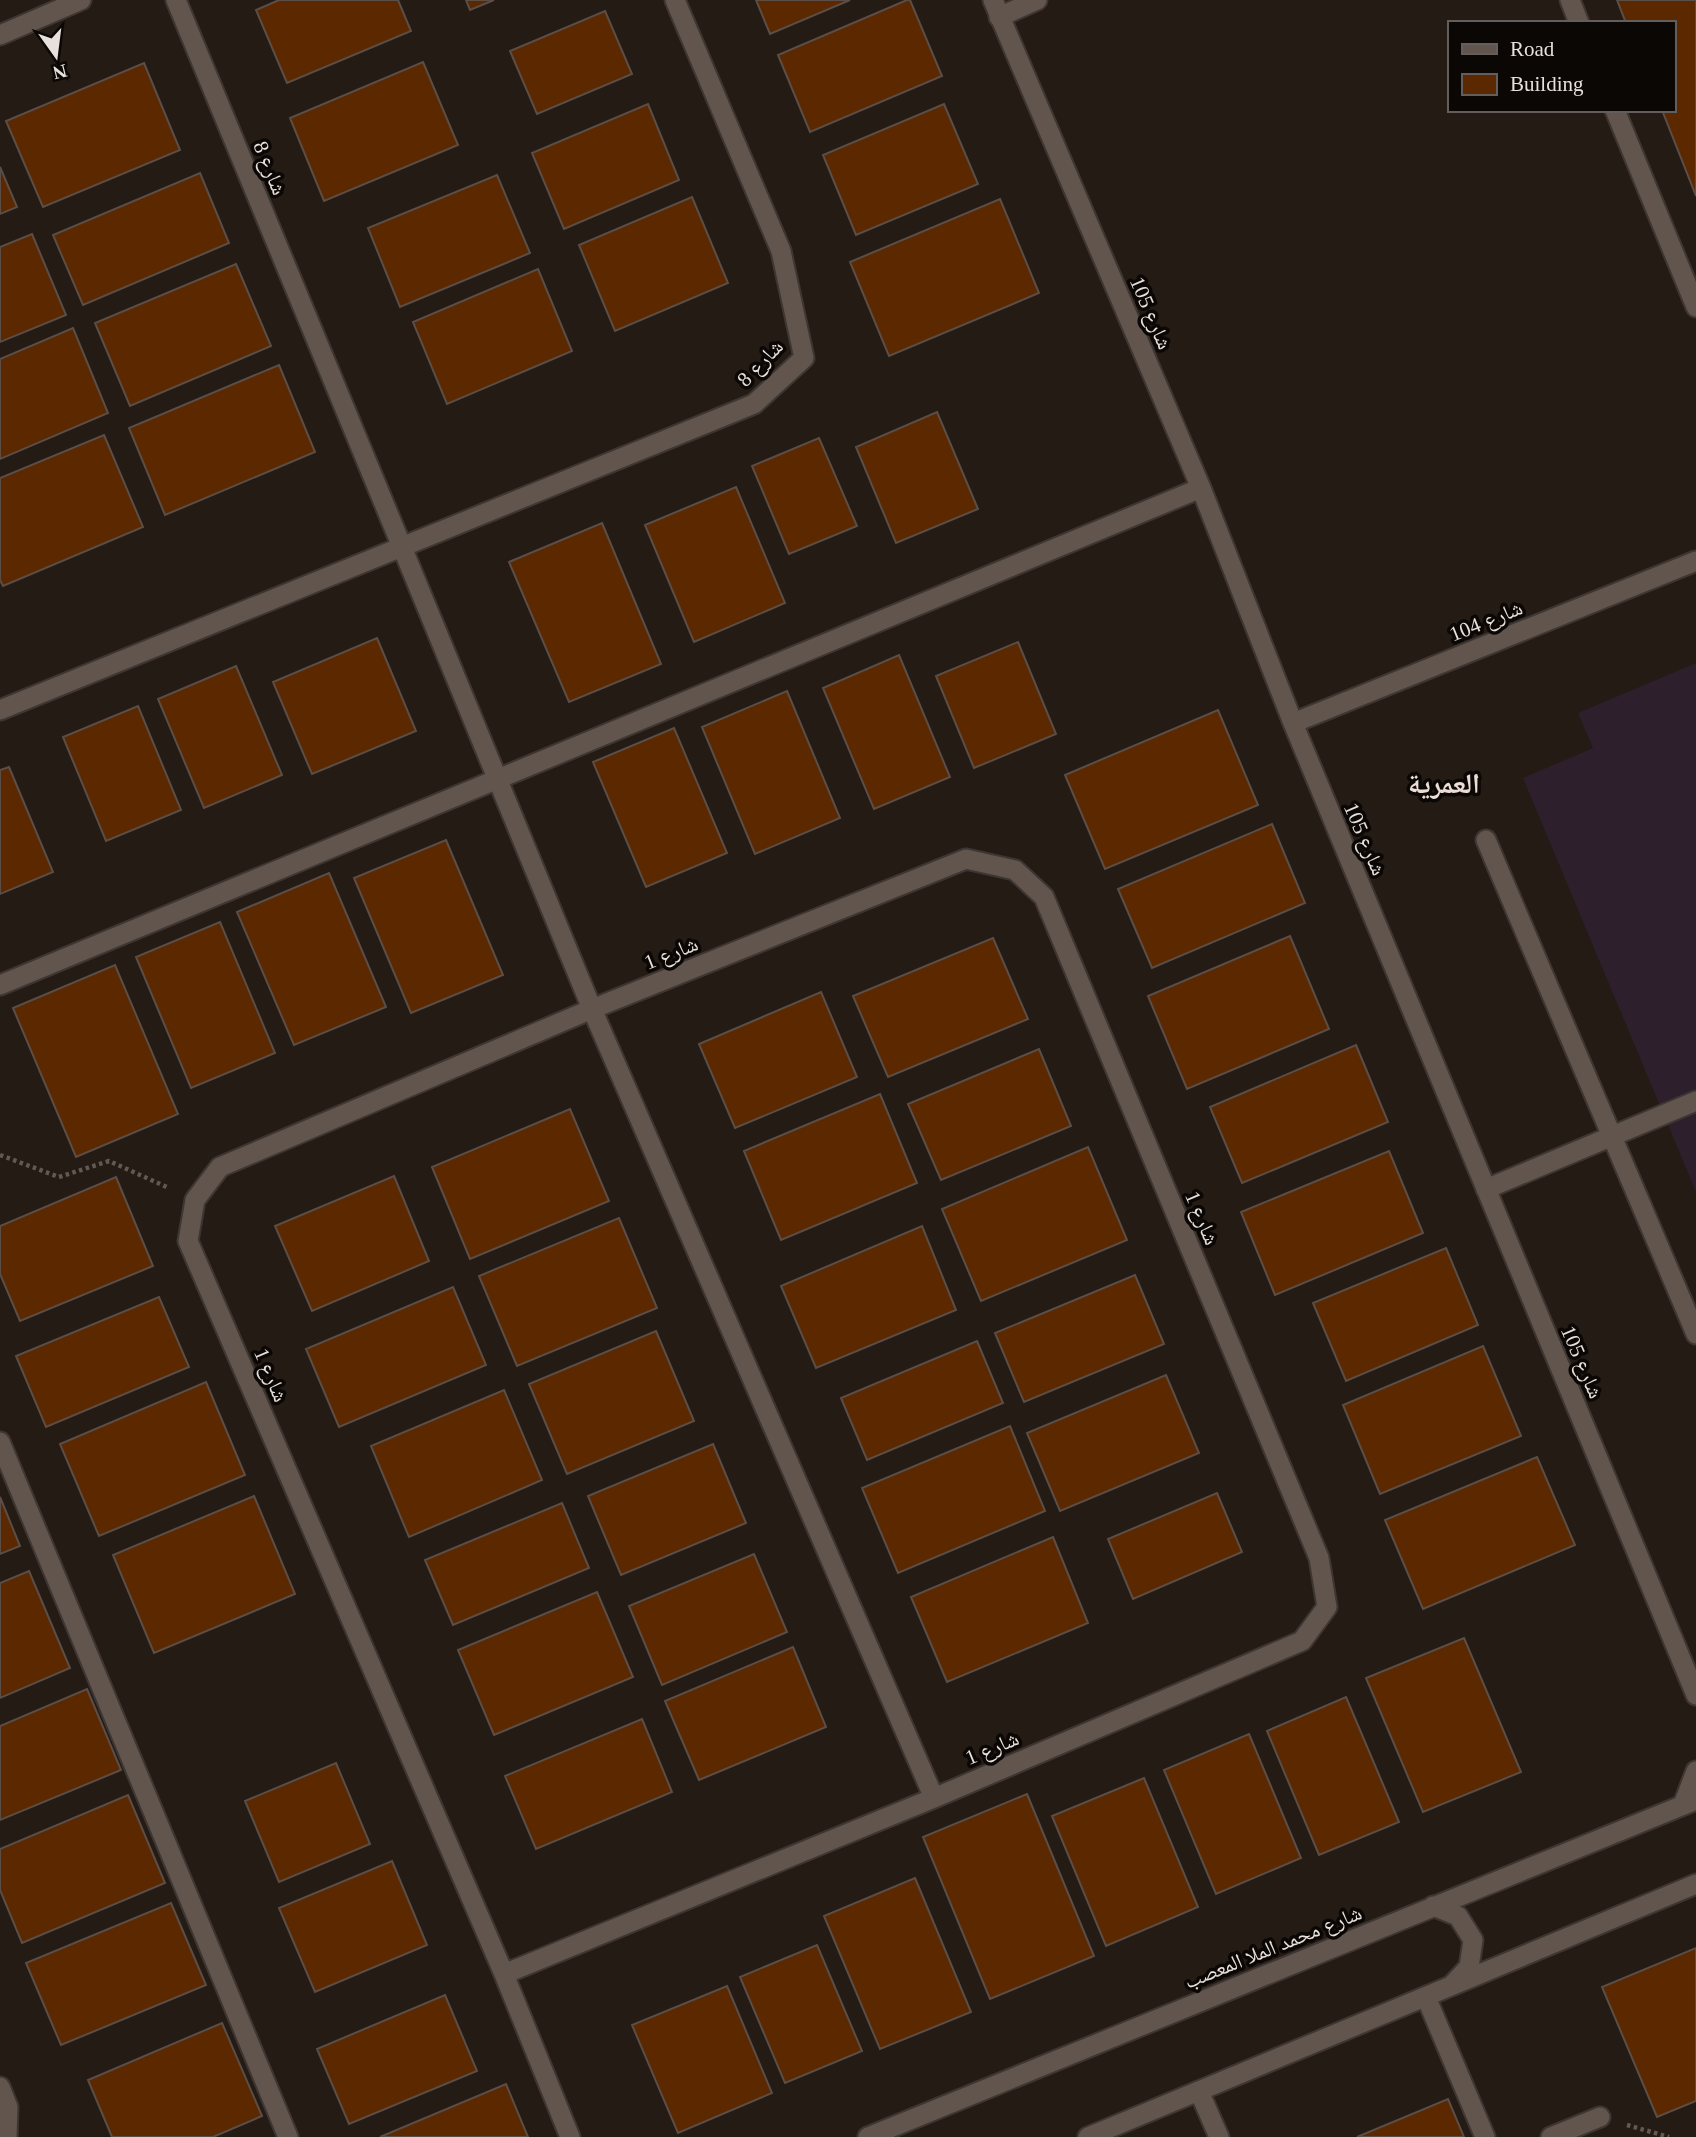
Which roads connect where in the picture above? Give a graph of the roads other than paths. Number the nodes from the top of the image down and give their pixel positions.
1 (81, 0) edge
2 (176, 0) edge
3 (675, 0) edge
4 (1037, 0) edge
5 (1570, 0) edge
6 (996, 8) edge
7 (1578, 21) edge
8 (0, 35) edge
9 (1616, 112) edge
10 (1696, 307) edge
11 (1201, 488) junction
12 (402, 547) junction
13 (1696, 561) edge
14 (0, 710) edge
15 (1293, 723) junction
16 (497, 780) junction
17 (1486, 840) dead end
18 (0, 985) edge
19 (592, 1009) junction
20 (1696, 1101) edge
21 (1612, 1136) junction
22 (1486, 1189) junction
23 (1696, 1334) edge
24 (0, 1442) edge
25 (1696, 1695) edge
26 (1696, 1771) edge
27 (934, 1798) junction
28 (1689, 1803) edge
29 (1696, 1884) edge
30 (1433, 1906) junction
31 (504, 1974) junction
32 (1450, 1987) junction
33 (1426, 1997) junction
34 (0, 2087) edge
35 (1199, 2091) junction
36 (1600, 2117) road end
37 (8, 2137) edge
38 (288, 2137) edge
39 (570, 2137) edge
40 (868, 2137) edge
41 (1088, 2137) edge
42 (1219, 2137) edge
43 (1485, 2137) edge
44 (1551, 2137) edge

1 - 8 street
2 - 12 street, شارع 8
3 - 12 street, شارع 8
4 - 6 street
5 - 7 street
6 - 11 street, شارع 105
9 - 10 street
11 - 15 street, شارع 105
11 - 16 street
12 - 14 street, شارع 8
12 - 16 street
13 - 15 street, شارع 104
15 - 22 street, شارع 105
16 - 18 street
16 - 19 street
17 - 21 street
19 - 27 street
19 - 27 street, شارع 1
19 - 31 street, شارع 1
20 - 21 street
21 - 22 street
21 - 23 street
22 - 25 street, شارع 105
24 - 38 street
26 - 28 street
27 - 31 street, شارع 1
28 - 30 street, شارع محمد الملا المعصب
29 - 32 street
30 - 32 street
30 - 40 street, شارع محمد الملا المعصب
31 - 39 street, شارع 1
32 - 33 street
33 - 35 street
33 - 43 street
34 - 37 street
35 - 41 street
35 - 42 street
36 - 44 street

